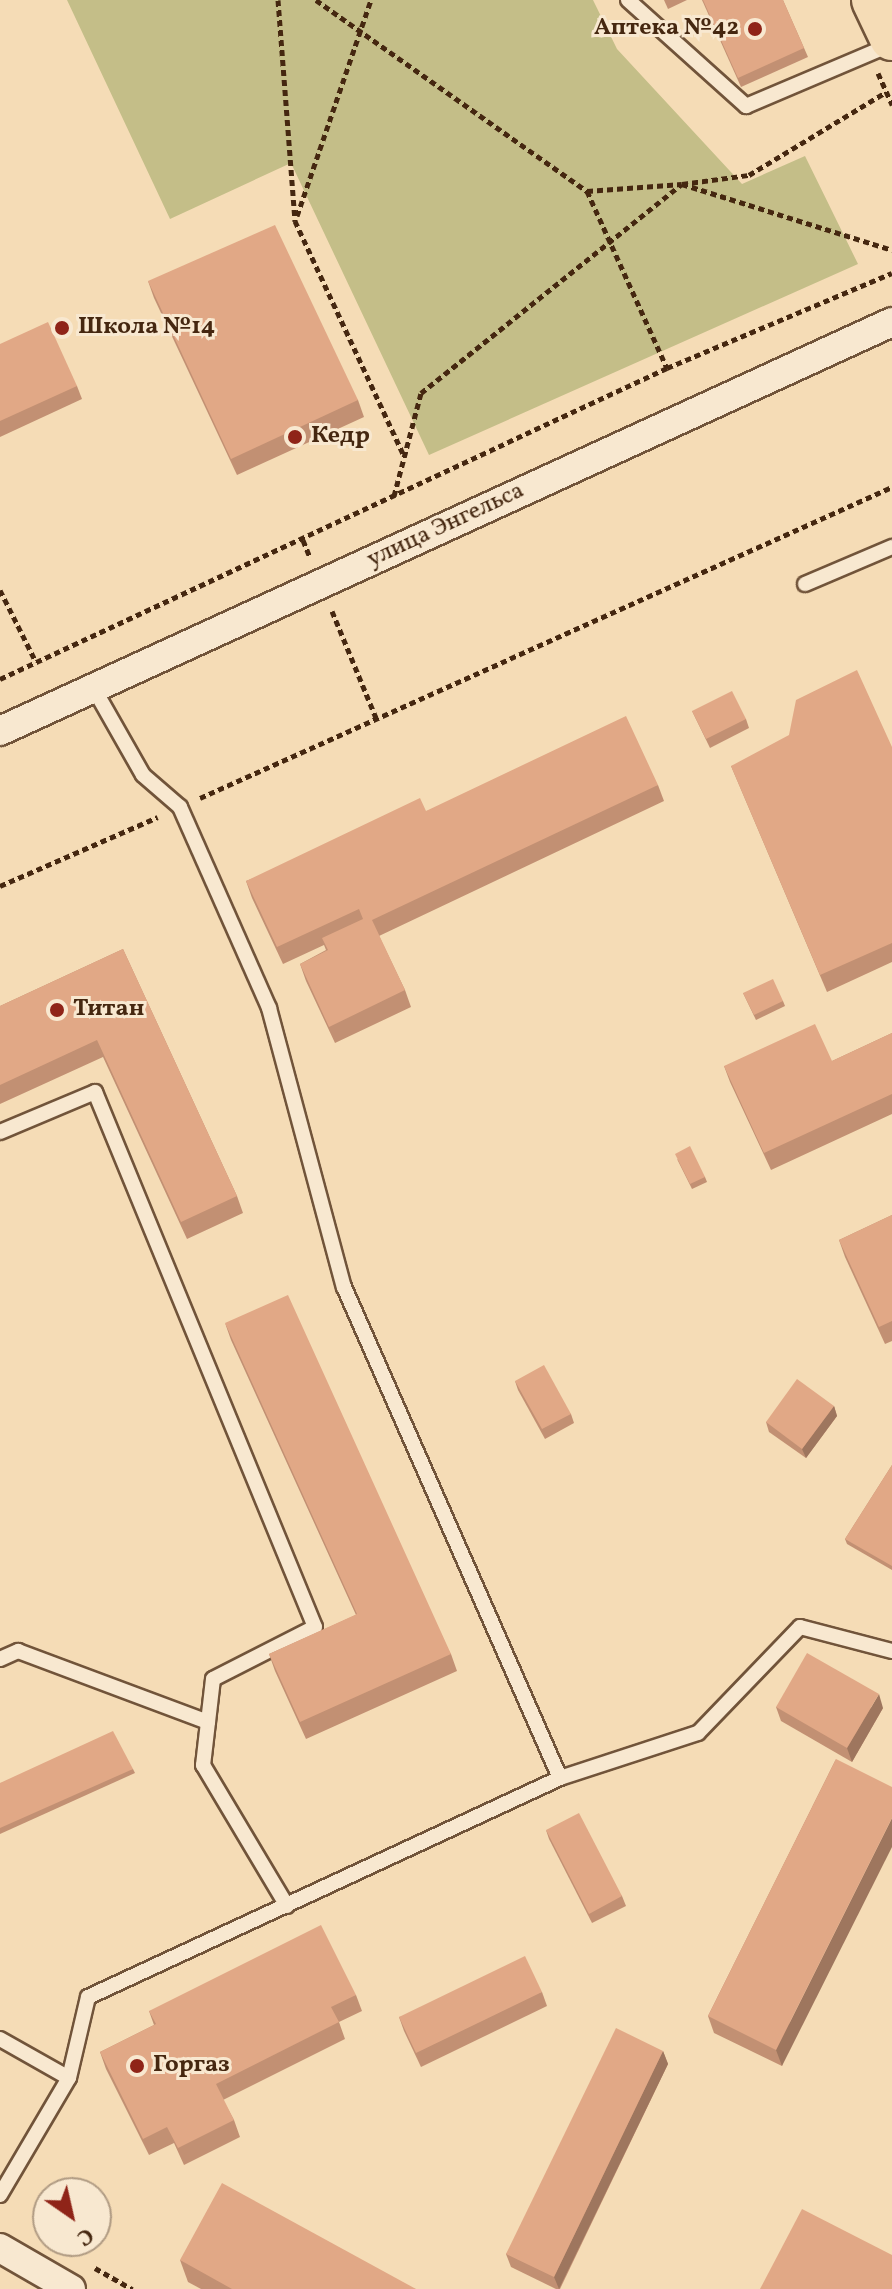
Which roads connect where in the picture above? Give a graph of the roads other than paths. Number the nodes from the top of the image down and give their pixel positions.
1 (628, 0) edge
2 (874, 0) edge
3 (892, 41) edge
4 (892, 322) edge
5 (892, 547) edge
6 (805, 584) dead end
7 (93, 687) junction
8 (0, 731) edge
9 (0, 1132) edge
10 (892, 1651) edge
11 (0, 1659) edge
12 (208, 1722) junction
13 (560, 1778) junction
14 (287, 1906) junction
15 (0, 2039) edge
16 (69, 2078) junction
17 (0, 2195) edge
18 (0, 2248) edge
19 (55, 2285) edge

1 - 3 lane
2 - 3 main road
4 - 7 street, улица Энгельса
5 - 6 lane
7 - 8 street, улица Энгельса
7 - 13 lane
9 - 12 lane
10 - 13 lane
11 - 12 lane
12 - 14 lane
13 - 14 lane
14 - 16 lane
15 - 16 lane
16 - 17 lane
18 - 19 street

